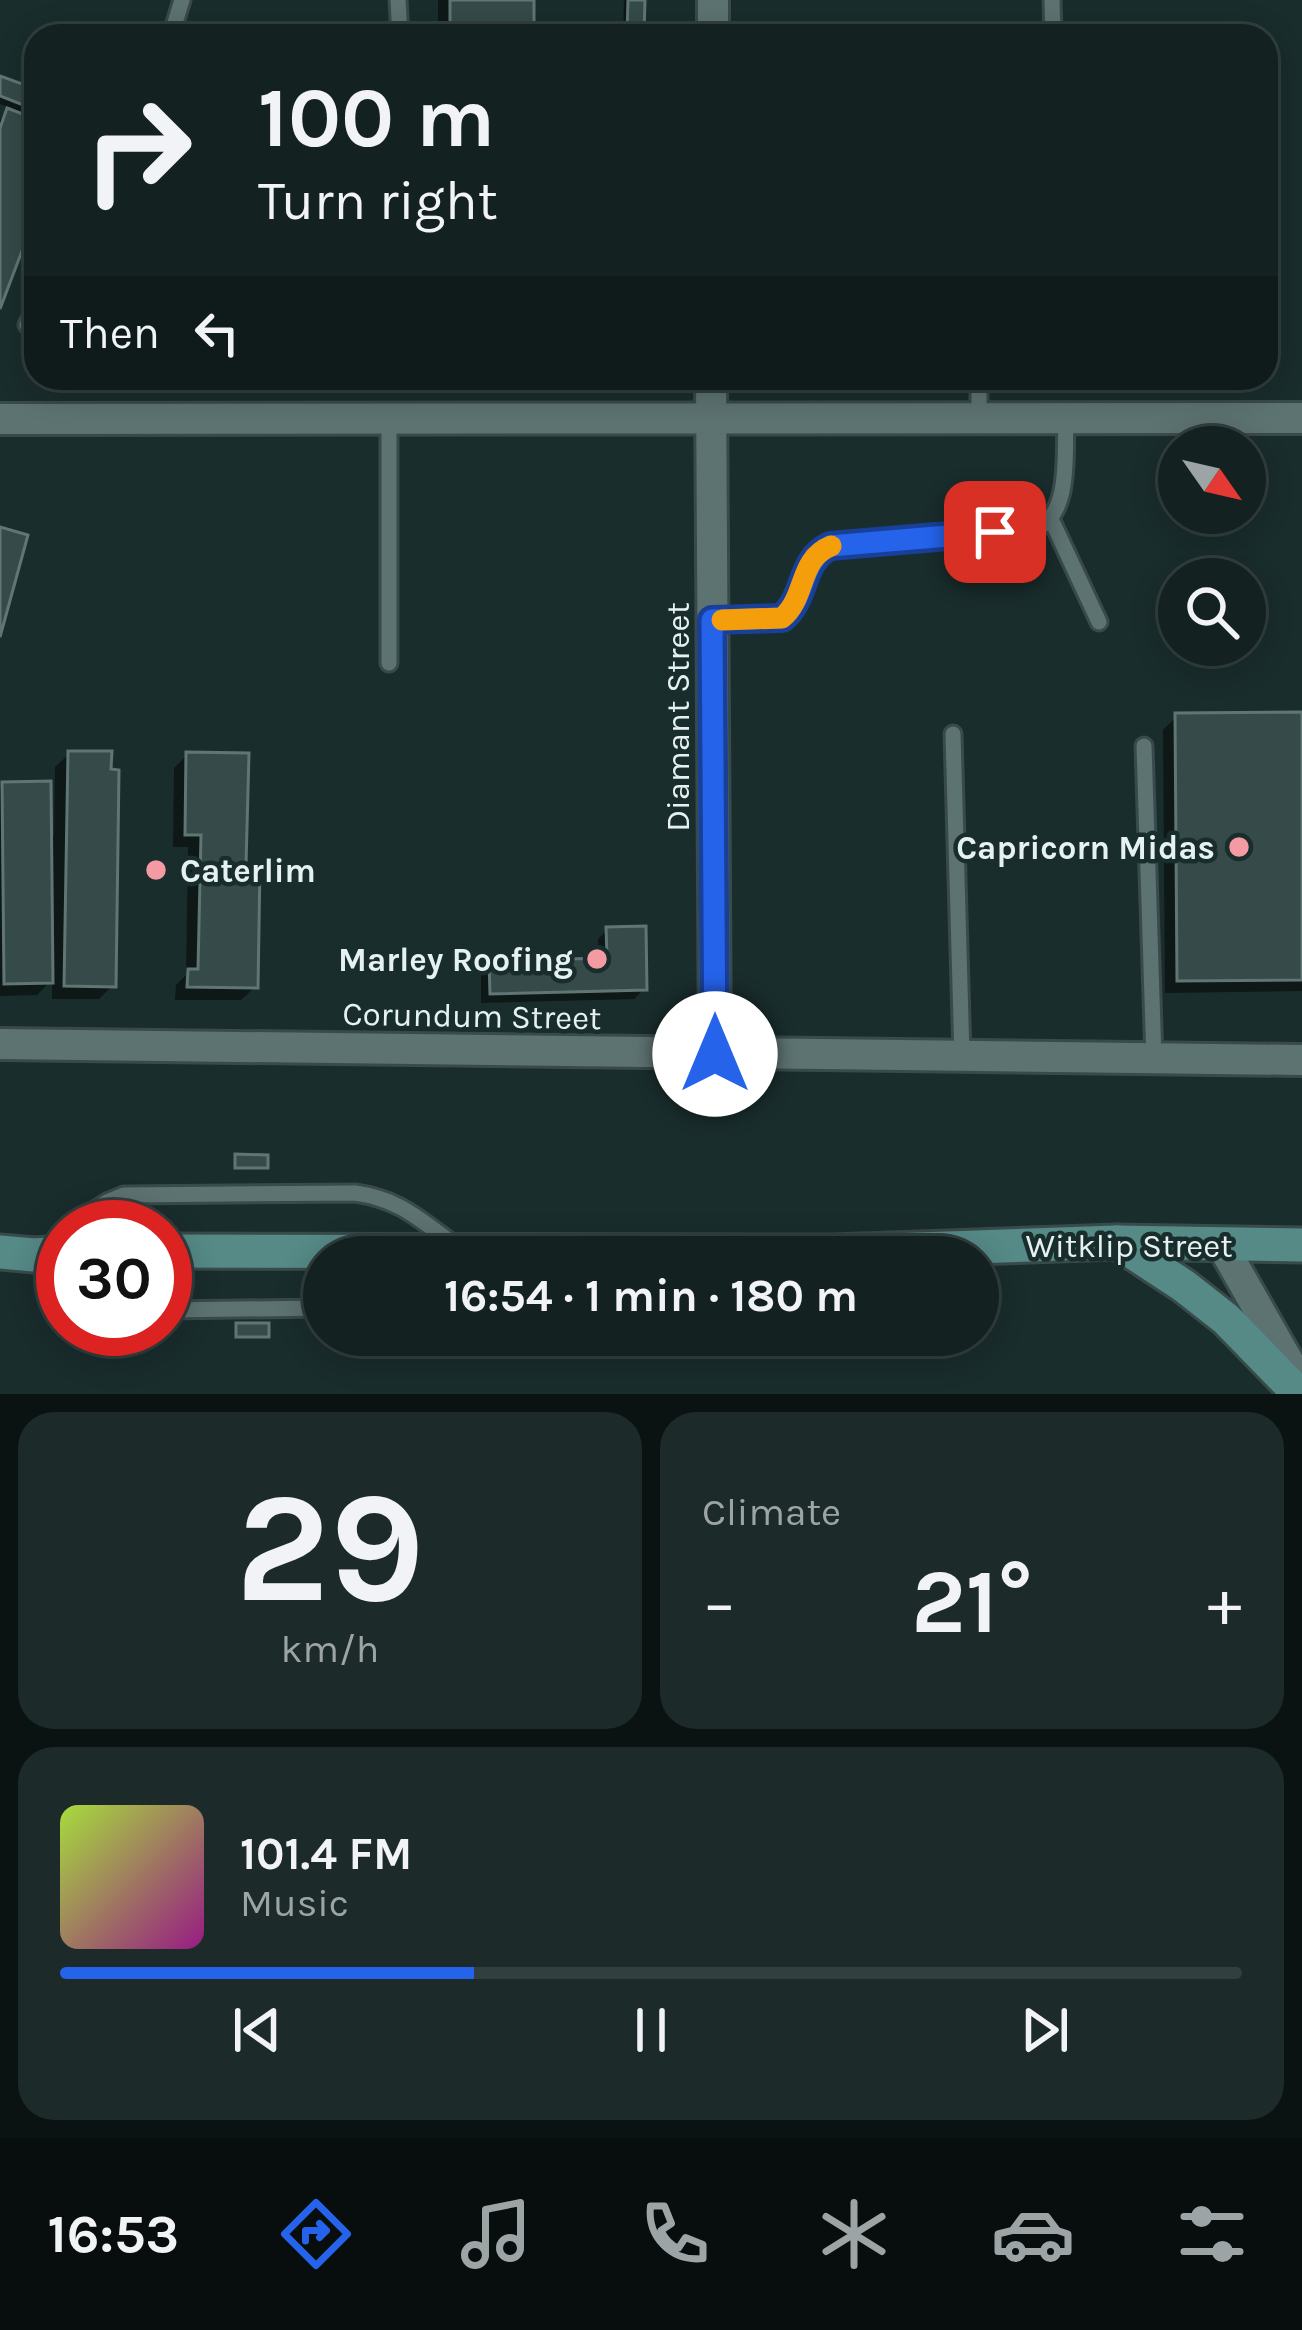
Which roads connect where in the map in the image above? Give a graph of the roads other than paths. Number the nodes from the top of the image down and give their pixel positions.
1 (711, 390) edge
2 (980, 390) edge
3 (389, 418) junction
4 (1302, 418) edge
5 (0, 419) edge
6 (711, 419) junction
7 (979, 419) junction
8 (1066, 419) junction
9 (1051, 519) junction
10 (712, 620) junction
11 (1100, 622) dead end
12 (389, 663) dead end
13 (953, 734) dead end
14 (1144, 746) dead end
15 (0, 1045) edge
16 (715, 1054) junction
17 (962, 1058) junction
18 (1154, 1060) junction
19 (1302, 1060) edge
20 (111, 1200) edge
21 (436, 1236) edge
22 (1116, 1241) junction
23 (1222, 1244) junction
24 (1302, 1245) edge
25 (999, 1246) edge
26 (192, 1251) edge
27 (303, 1251) edge
28 (303, 1308) edge
29 (192, 1310) edge
30 (1300, 1390) edge

1 - 6 street, Diamant Street
2 - 7 lane
3 - 5 street
3 - 6 street
3 - 12 lane
4 - 8 street
6 - 7 street
6 - 10 street, Diamant Street
7 - 8 street
8 - 9 lane
9 - 10 lane
9 - 11 lane
10 - 16 street, Diamant Street
13 - 17 lane
14 - 18 lane
15 - 16 street, Corundum Street
16 - 17 street, Corundum Street
17 - 18 street, Corundum Street
18 - 19 street, Corundum Street
20 - 21 lane
22 - 23 main road, Witklip Street
22 - 25 main road, Witklip Street
22 - 30 main road
23 - 24 main road, Witklip Street
23 - 30 street
26 - 27 main road, Witklip Street
28 - 29 lane

